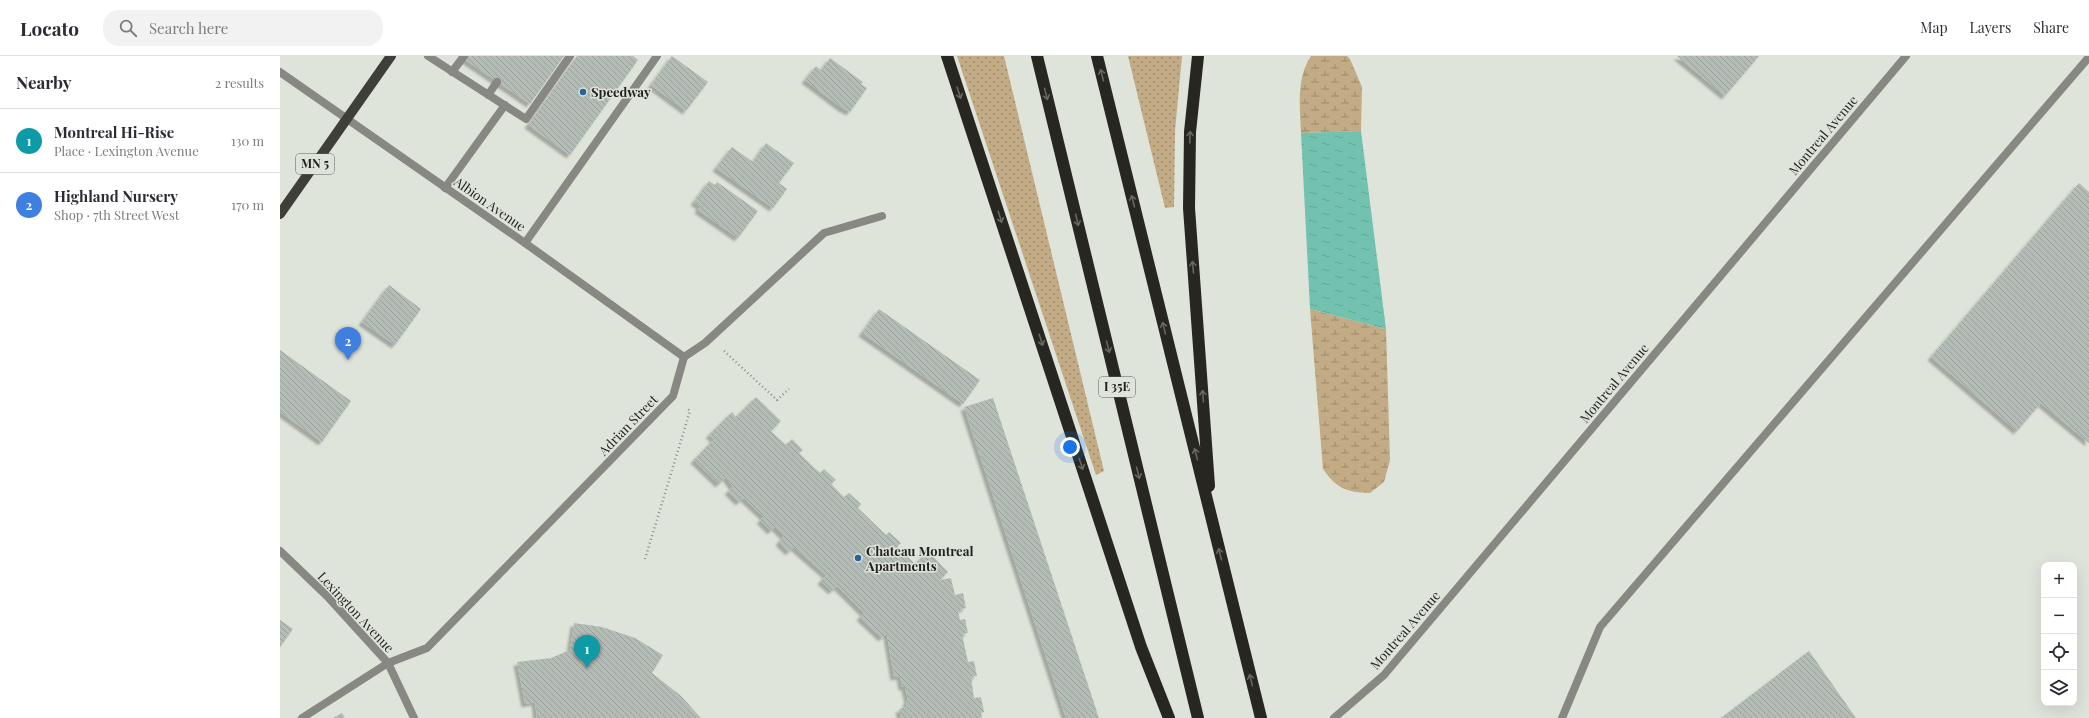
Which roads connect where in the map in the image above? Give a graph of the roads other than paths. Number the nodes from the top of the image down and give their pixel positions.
1 (391, 56) edge
2 (428, 56) edge
3 (464, 56) edge
4 (570, 56) edge
5 (657, 56) edge
6 (947, 56) edge
7 (1037, 56) edge
8 (1097, 56) edge
9 (1198, 56) edge
10 (1906, 56) edge
11 (2089, 57) edge
12 (280, 72) edge
13 (452, 72) junction
14 (498, 82) dead end
15 (488, 95) junction
16 (505, 105) junction
17 (347, 119) junction
18 (445, 188) junction
19 (280, 214) edge
20 (882, 216) dead end
21 (525, 243) junction
22 (684, 357) junction
23 (1212, 519) junction
24 (280, 552) edge
25 (388, 663) junction
26 (302, 718) edge
27 (414, 718) edge
28 (1169, 718) edge
29 (1198, 718) edge
30 (1261, 718) edge
31 (1334, 718) edge
32 (1562, 718) edge

1 - 17 main road, MN 5
2 - 13 street
3 - 13 street
4 - 16 street
5 - 21 street
6 -> 28 highway
7 -> 29 highway, I 35E
23 -> 8 highway
23 -> 9 highway
10 - 31 street, Montreal Avenue
11 - 32 street
12 - 17 street, Albion Avenue
13 - 15 street
14 - 15 street
15 - 16 street
16 - 18 street
17 - 18 street, Albion Avenue
17 - 19 main road, MN 5
18 - 21 street, Albion Avenue
20 - 22 street
21 - 22 street, Albion Avenue
22 - 25 street, Adrian Street
30 -> 23 highway
24 - 25 street, Lexington Avenue
25 - 26 street, Adrian Street
25 - 27 street, Lexington Avenue

